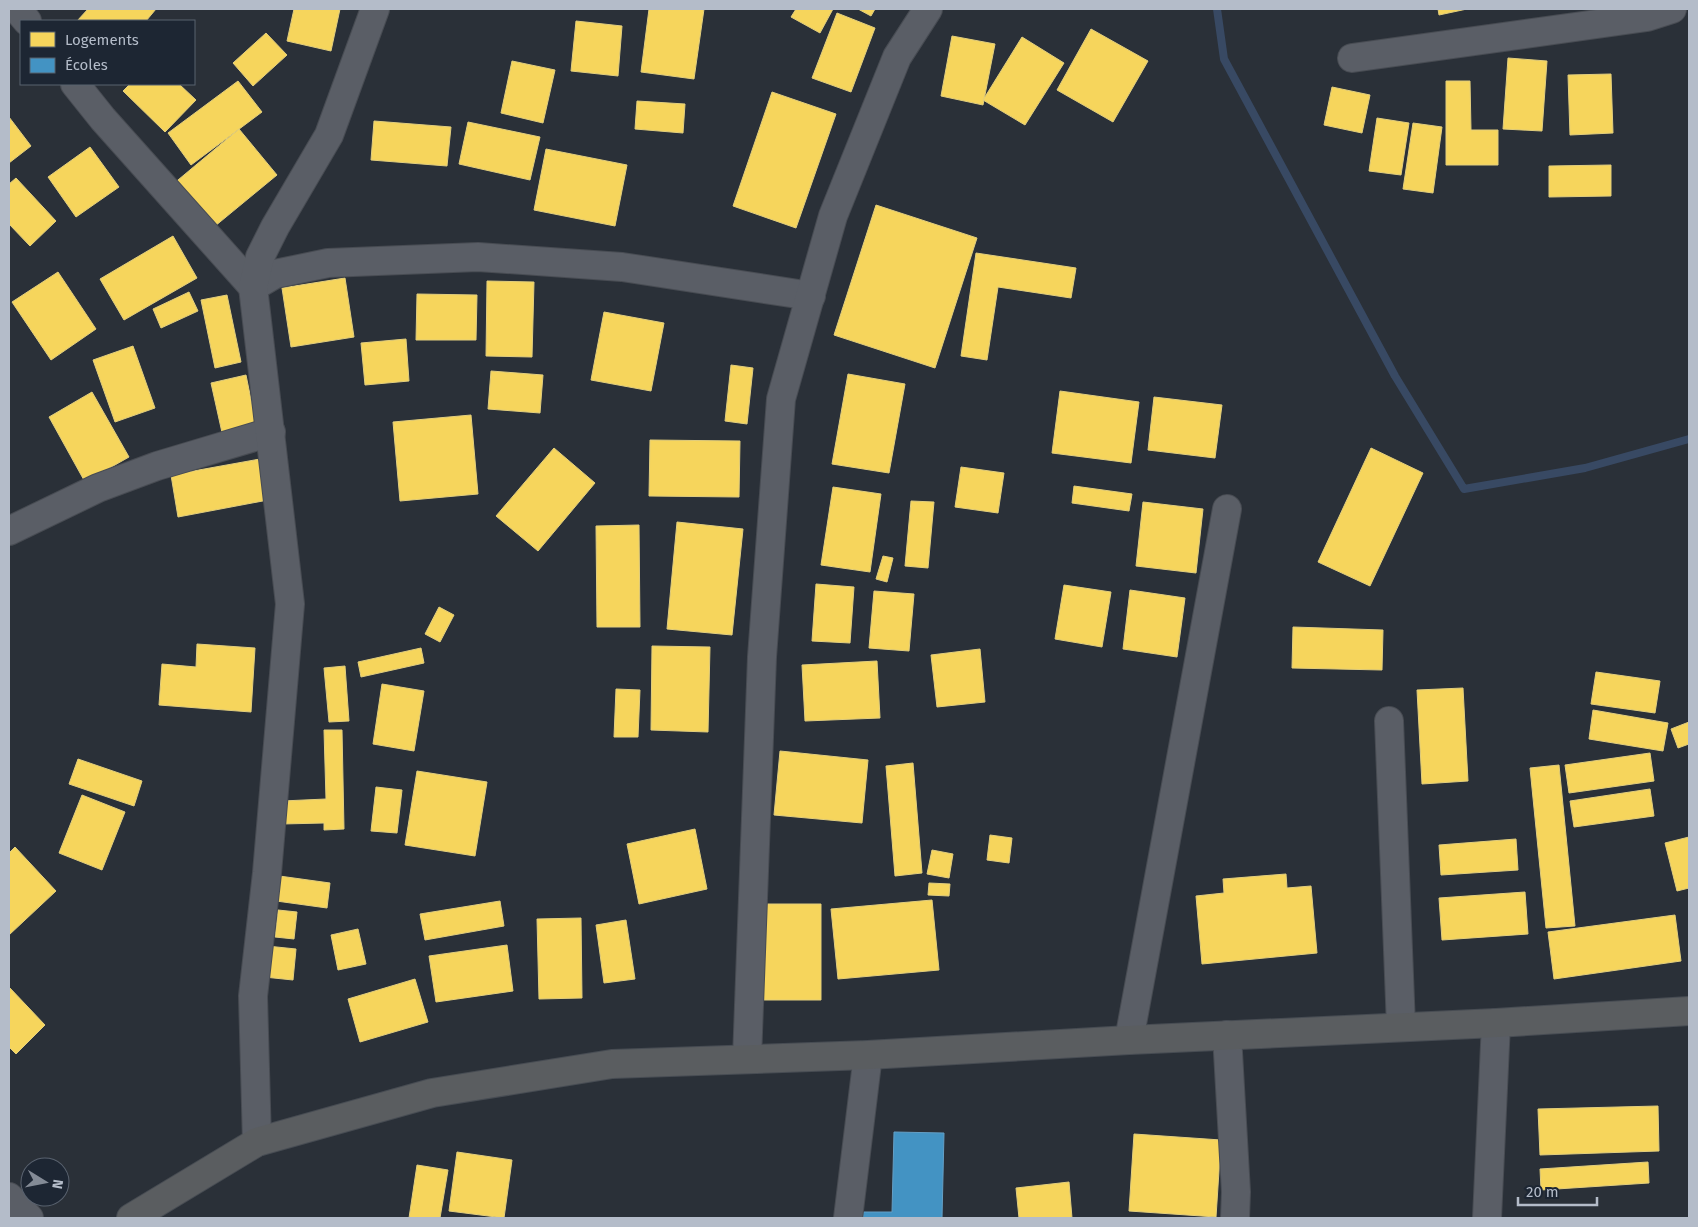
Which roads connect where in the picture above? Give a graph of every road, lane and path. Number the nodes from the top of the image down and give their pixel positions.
1 (17, 9) edge
2 (375, 9) edge
3 (928, 9) edge
4 (1672, 9) edge
5 (1646, 13) edge
6 (25, 20) edge
7 (1352, 58) dead end
8 (76, 85) edge
9 (253, 287) junction
10 (811, 296) junction
11 (271, 432) junction
12 (1227, 508) dead end
13 (9, 531) edge
14 (1389, 721) dead end
15 (1689, 1011) edge
16 (1496, 1023) junction
17 (1401, 1026) junction
18 (1228, 1035) junction
19 (1129, 1040) junction
20 (868, 1056) junction
21 (747, 1059) junction
22 (257, 1142) junction
23 (9, 1197) edge
24 (29, 1218) edge
25 (131, 1218) edge
26 (848, 1218) edge
27 (1235, 1218) edge
28 (1487, 1218) edge

1 - 6 street
2 - 9 street
3 - 10 street
4 - 5 street
5 - 7 street
8 - 9 street
9 - 10 street
9 - 11 street
10 - 21 street
11 - 13 street
11 - 22 street
12 - 19 street
14 - 17 street
15 - 16 highway
16 - 17 highway
16 - 28 street
17 - 18 highway
18 - 19 highway
18 - 27 street
19 - 20 highway
20 - 21 highway
20 - 26 street
21 - 22 highway
22 - 25 highway
23 - 24 street

